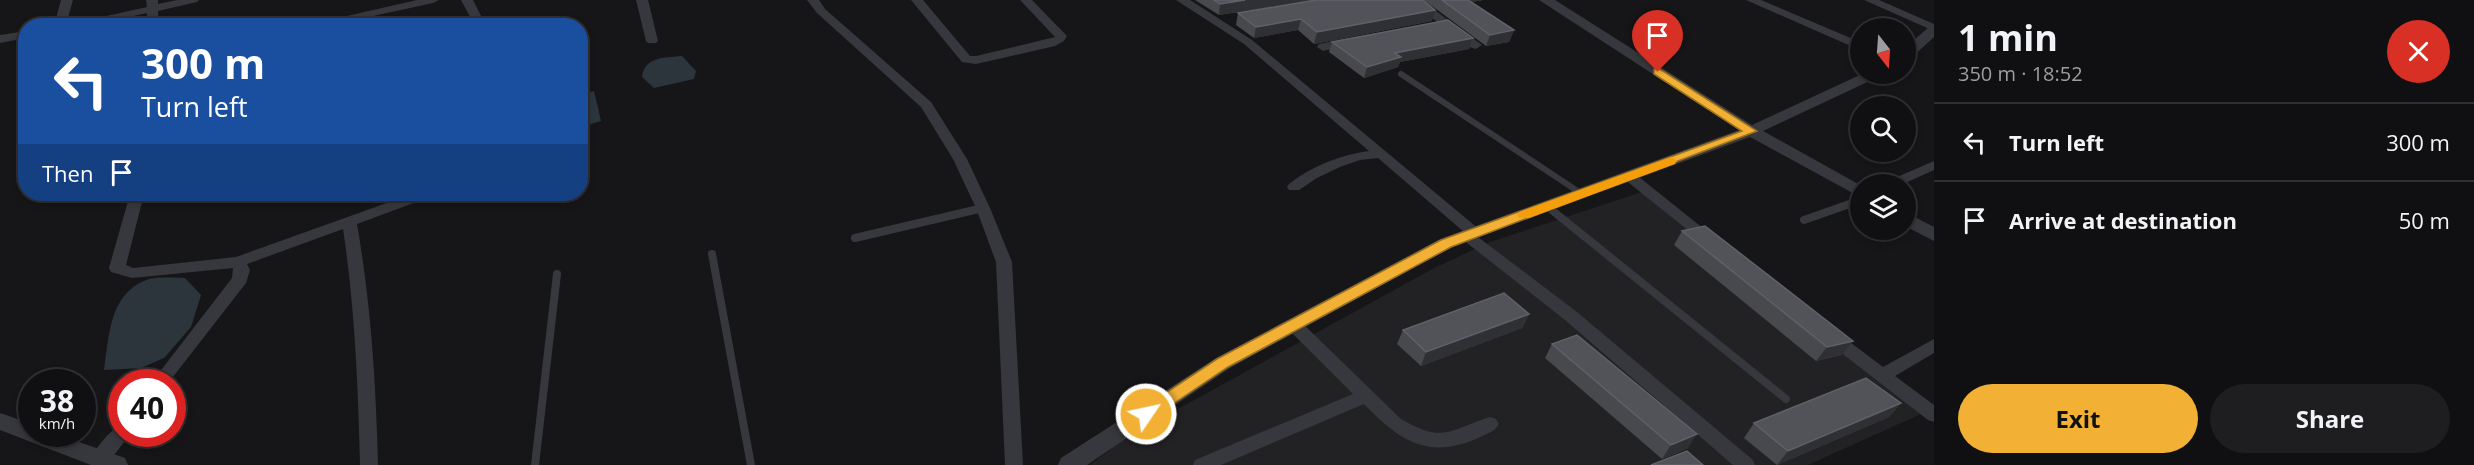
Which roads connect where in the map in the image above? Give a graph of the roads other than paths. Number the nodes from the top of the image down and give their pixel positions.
1 (68, 0) edge
2 (193, 0) edge
3 (433, 0) edge
4 (467, 0) edge
5 (642, 0) edge
6 (813, 0) edge
7 (917, 0) edge
8 (1026, 0) edge
9 (1182, 0) edge
10 (1414, 0) edge
11 (1546, 0) edge
12 (1752, 0) edge
13 (1870, 0) edge
14 (151, 5) edge
15 (62, 18) edge
16 (101, 18) edge
17 (346, 18) edge
18 (477, 18) edge
19 (1238, 18) edge
20 (1216, 22) junction
21 (1447, 24) junction
22 (1425, 28) edge
23 (1934, 29) edge
24 (18, 36) edge
25 (0, 39) edge
26 (652, 41) dead end
27 (1357, 41) edge
28 (1850, 42) edge
29 (1476, 45) dead end
30 (1916, 46) edge
31 (1323, 47) dead end
32 (1401, 74) dead end
33 (1852, 84) edge
34 (1751, 131) junction
35 (1381, 154) junction
36 (1934, 165) edge
37 (1915, 174) edge
38 (1629, 176) junction
39 (1850, 186) edge
40 (1294, 187) dead end
41 (1582, 194) junction
42 (135, 201) edge
43 (405, 201) edge
44 (1850, 204) edge
45 (1548, 207) junction
46 (983, 208) junction
47 (349, 220) junction
48 (1804, 220) dead end
49 (1916, 224) edge
50 (1471, 234) junction
51 (1934, 235) edge
52 (855, 238) dead end
53 (1718, 247) edge
54 (711, 254) dead end
55 (238, 262) junction
56 (557, 274) dead end
57 (1294, 325) junction
58 (1817, 325) edge
59 (1934, 345) edge
60 (170, 369) edge
61 (1882, 376) junction
62 (1366, 396) junction
63 (1786, 399) dead end
64 (1934, 415) edge
65 (0, 421) edge
66 (1490, 424) dead end
67 (18, 428) edge
68 (69, 447) edge
69 (115, 447) edge
70 (108, 462) edge
71 (369, 465) edge
72 (535, 465) edge
73 (751, 465) edge
74 (1014, 465) edge
75 (1069, 465) edge
76 (1202, 465) edge
77 (1746, 465) edge

1 - 15 street
2 - 14 street
3 - 17 street
4 - 18 street
5 - 26 street
6 - 46 street
7 - 8 street
9 - 20 street
10 - 21 street
11 - 34 street
12 - 28 street
13 - 23 street
14 - 16 street
19 - 20 street
20 - 35 street
21 - 22 street
21 - 29 street
23 - 30 street
24 - 25 street
27 - 31 street
32 - 41 lane
33 - 34 street
34 - 38 street
34 - 39 street
35 - 40 street
35 - 50 street
36 - 37 street
38 - 41 street
38 - 53 street
41 - 45 street
42 - 55 street
43 - 47 street
44 - 48 lane
45 - 50 street
45 - 63 lane
46 - 52 lane
46 - 74 street
47 - 55 street
47 - 71 street
49 - 51 street
50 - 57 street
50 - 77 street
54 - 73 lane
55 - 60 street
56 - 72 lane
57 - 62 street
57 - 75 street
58 - 61 street
59 - 61 street
61 - 64 street
62 - 66 street
62 - 76 street
65 - 67 street
68 - 70 street
69 - 70 street

